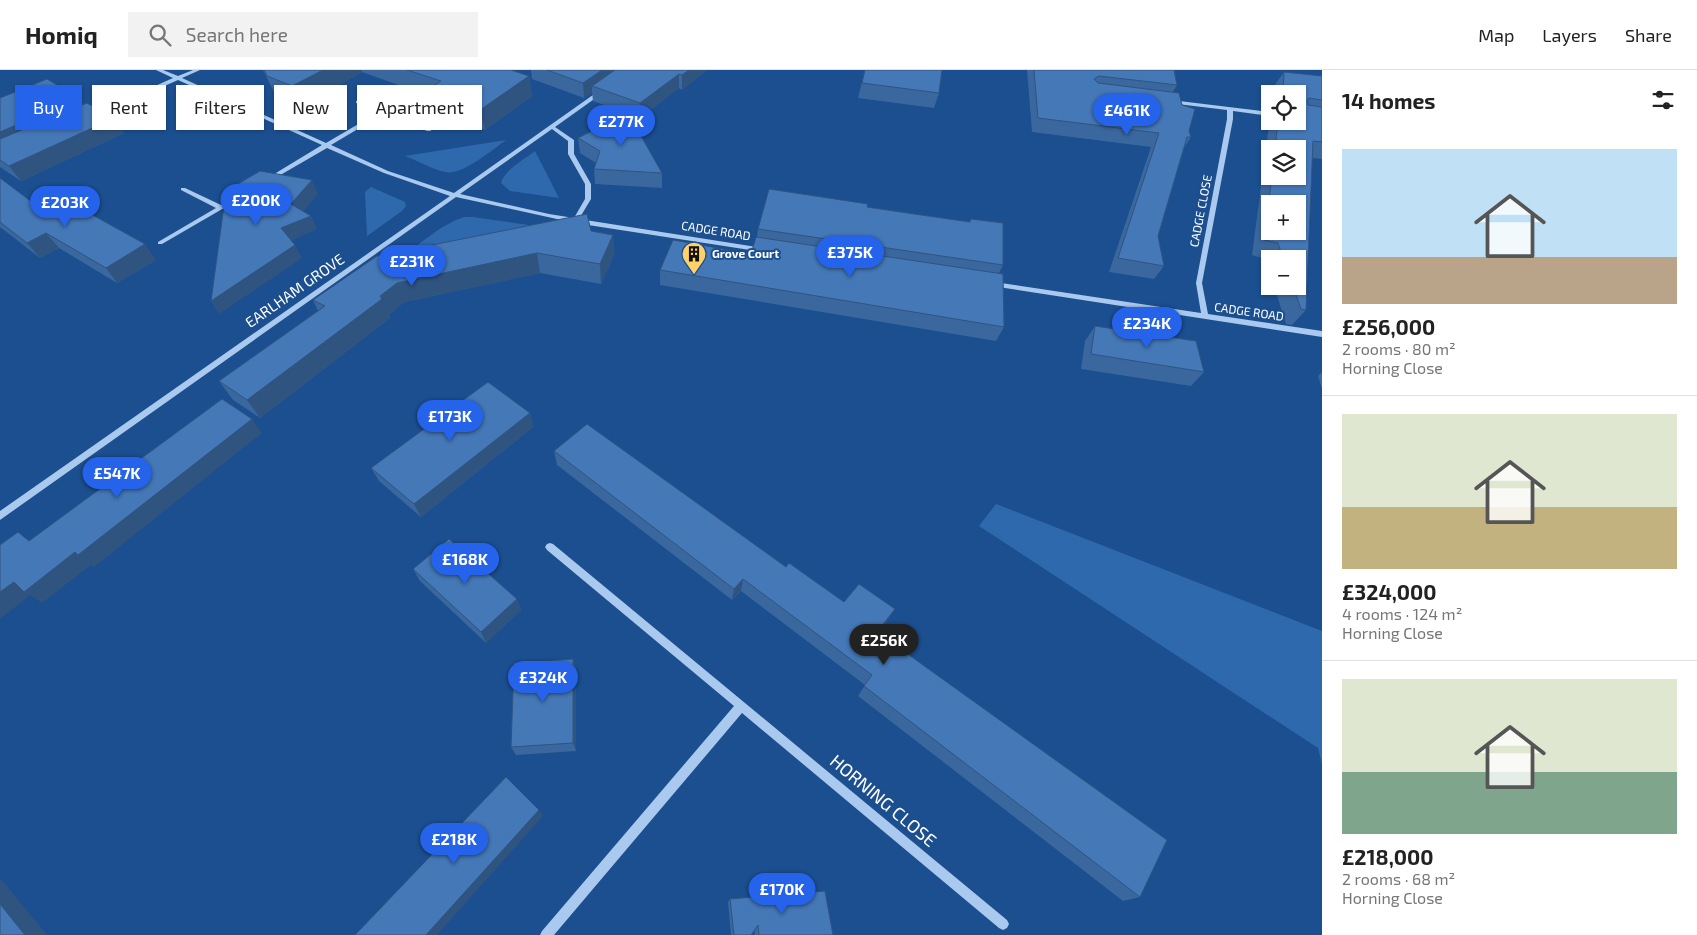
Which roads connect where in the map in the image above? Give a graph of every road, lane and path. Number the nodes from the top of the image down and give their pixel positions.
1 (159, 70) edge
2 (197, 70) edge
3 (176, 79) junction
4 (607, 87) edge
5 (1161, 101) edge
6 (1230, 109) junction
7 (1261, 113) edge
8 (82, 120) edge
9 (357, 127) edge
10 (552, 127) junction
11 (325, 146) junction
12 (261, 184) edge
13 (183, 189) dead end
14 (454, 196) junction
15 (237, 198) edge
16 (221, 208) junction
17 (575, 221) junction
18 (160, 243) dead end
19 (769, 251) edge
20 (982, 282) edge
21 (1205, 317) junction
22 (1322, 334) edge
23 (0, 516) edge
24 (550, 548) dead end
25 (741, 706) junction
26 (1003, 924) dead end
27 (546, 935) edge

1 - 3 street, CADGE ROAD
2 - 3 street
3 - 8 street
3 - 11 street, CADGE ROAD
4 - 10 street, EARLHAM GROVE
5 - 6 street
6 - 7 street
6 - 21 street, CADGE CLOSE
9 - 11 street
10 - 14 street, EARLHAM GROVE
10 - 17 street
11 - 12 street
11 - 14 street, CADGE ROAD
13 - 16 street
14 - 17 street, CADGE ROAD
14 - 23 street, EARLHAM GROVE
15 - 16 street
16 - 18 street
17 - 19 street, CADGE ROAD
20 - 21 street, CADGE ROAD
21 - 22 street, CADGE ROAD
24 - 25 street, HORNING CLOSE
25 - 26 street, HORNING CLOSE
25 - 27 street

